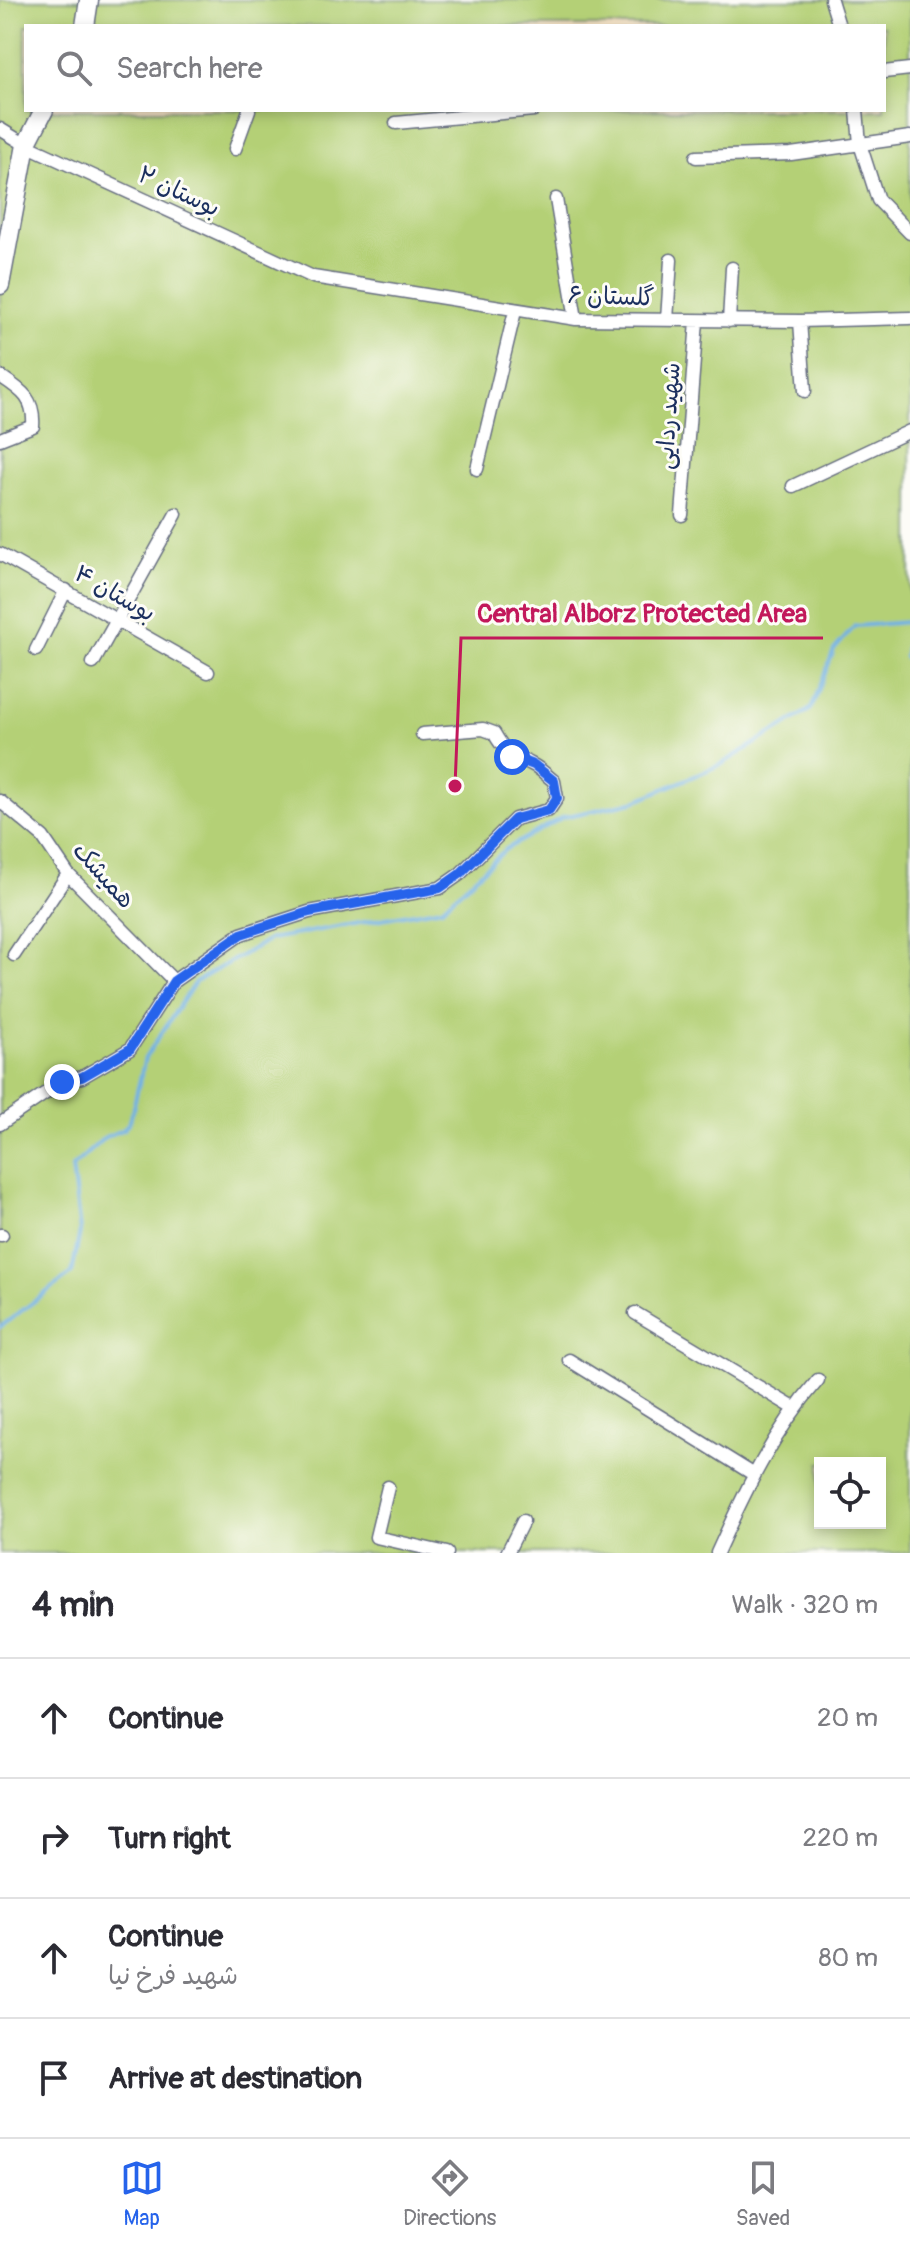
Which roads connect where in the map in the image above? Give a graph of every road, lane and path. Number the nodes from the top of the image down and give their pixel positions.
1 (89, 0) edge
2 (831, 0) edge
3 (85, 24) edge
4 (838, 24) edge
5 (910, 69) edge
6 (886, 72) edge
7 (43, 112) edge
8 (248, 112) edge
9 (513, 112) edge
10 (857, 112) edge
11 (396, 123) dead end
12 (0, 129) edge
13 (910, 137) edge
14 (860, 144) junction
15 (26, 145) junction
16 (235, 149) dead end
17 (696, 157) dead end
18 (556, 199) dead end
19 (910, 233) edge
20 (671, 260) dead end
21 (732, 268) dead end
22 (313, 277) joint
23 (0, 285) edge
24 (515, 311) junction
25 (910, 318) edge
26 (576, 319) junction
27 (667, 320) junction
28 (697, 321) junction
29 (729, 321) junction
30 (800, 321) junction
31 (0, 376) edge
32 (805, 391) dead end
33 (910, 431) edge
34 (0, 439) edge
35 (477, 469) dead end
36 (793, 486) dead end
37 (176, 514) dead end
38 (682, 515) dead end
39 (0, 554) edge
40 (66, 590) junction
41 (117, 619) junction
42 (36, 650) dead end
43 (93, 663) dead end
44 (208, 672) dead end
45 (422, 734) dead end
46 (0, 801) edge
47 (68, 874) junction
48 (14, 955) dead end
49 (174, 981) junction
50 (0, 1124) edge
51 (635, 1313) dead end
52 (569, 1360) dead end
53 (818, 1380) dead end
54 (794, 1408) junction
55 (753, 1474) junction
56 (388, 1487) dead end
57 (523, 1521) dead end
58 (447, 1553) edge
59 (507, 1553) edge
60 (717, 1553) edge

1 - 3 street
2 - 4 street
5 - 6 street
7 - 15 street
8 - 16 street
9 - 11 street
10 - 14 street
12 - 15 street, بوستان ۲
13 - 14 street
14 - 17 street
14 - 19 street
15 - 22 street, بوستان ۲
15 - 23 street
18 - 26 street
20 - 27 street
21 - 29 street
22 - 24 street, گلستان ۶
24 - 26 street, گلستان ۶
24 - 35 street
25 - 30 street, گلستان ۶
26 - 27 street, گلستان ۶
27 - 28 street, گلستان ۶
28 - 29 street, گلستان ۶
28 - 38 street, شهید ردایی
29 - 30 street, گلستان ۶
30 - 32 street
31 - 34 street
33 - 36 street
37 - 41 street
39 - 40 street, بوستان ۴
40 - 41 street, بوستان ۴
40 - 42 street
41 - 43 street
41 - 44 street, بوستان ۴
45 - 49 street
46 - 47 street, همیشک
47 - 48 street
47 - 49 street, همیشک
49 - 50 street
51 - 54 street
52 - 55 street
53 - 54 street
54 - 55 street
55 - 60 street
56 - 58 street
57 - 59 street

